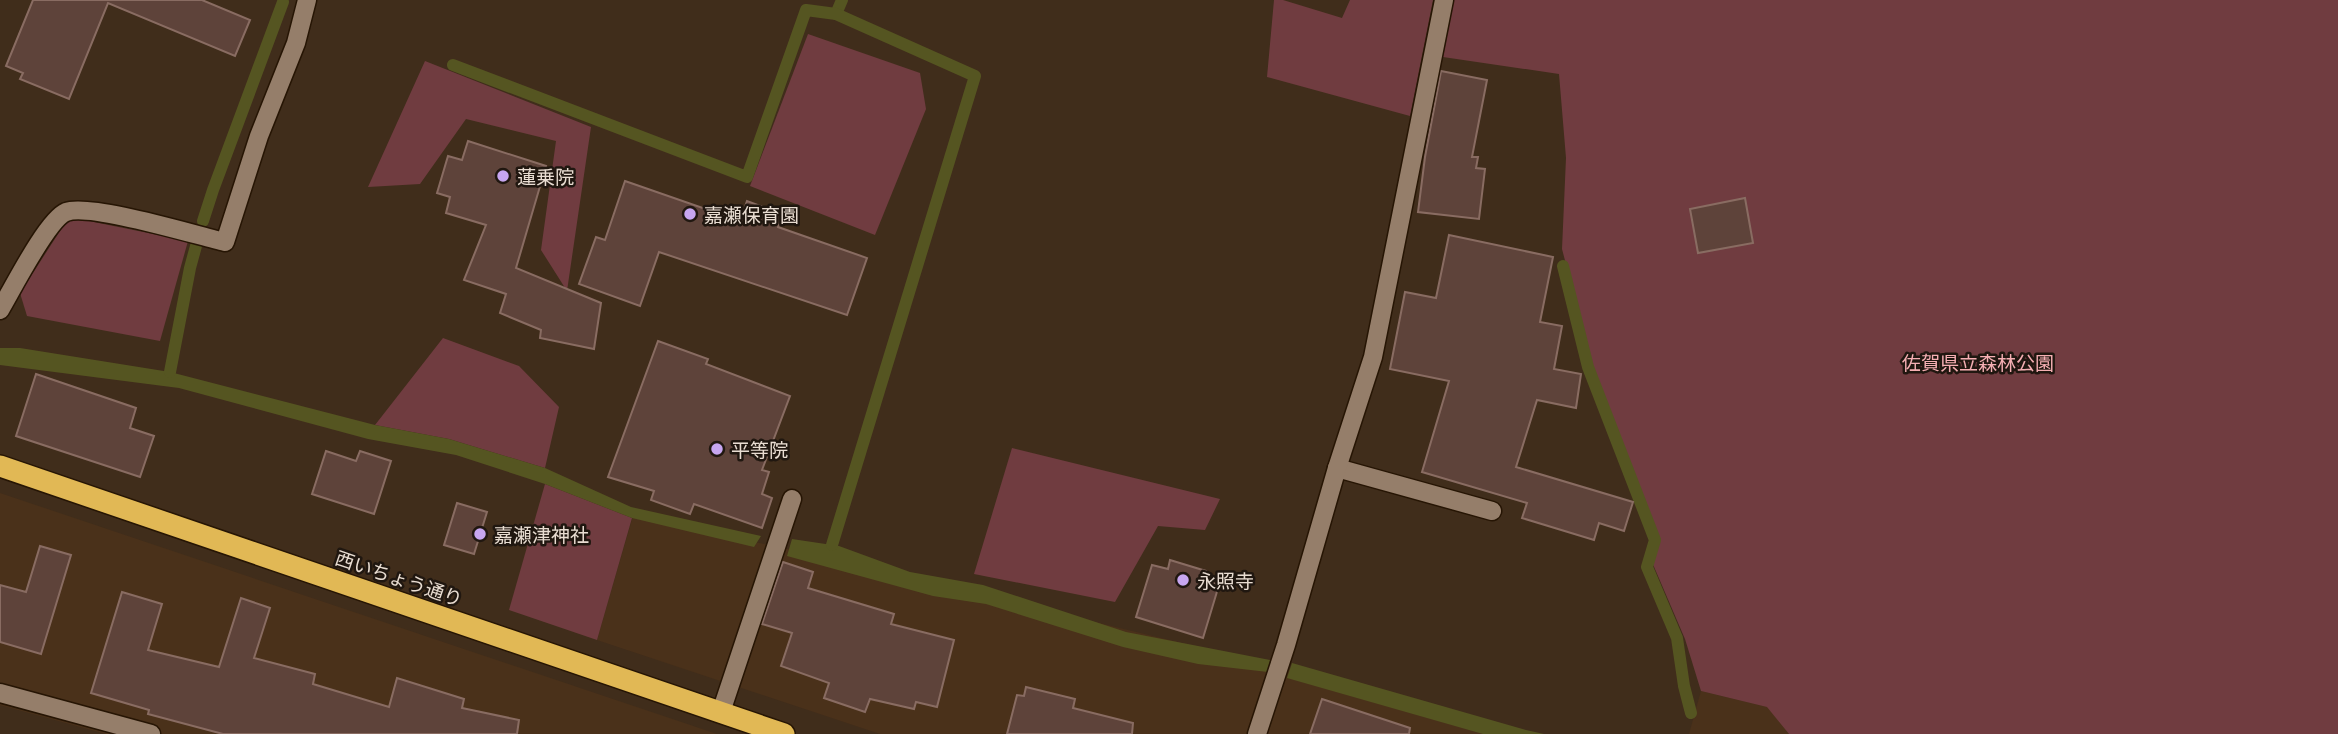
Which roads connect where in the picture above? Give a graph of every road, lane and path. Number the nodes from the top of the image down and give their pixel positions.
1 (307, 0) edge
2 (1444, 0) edge
3 (0, 310) edge
4 (0, 466) edge
5 (1338, 468) junction
6 (792, 499) dead end
7 (1492, 511) dead end
8 (0, 693) edge
9 (721, 712) junction
10 (151, 734) edge
11 (784, 734) edge
12 (1256, 734) edge

1 - 3 street
2 - 5 street
4 - 9 highway, 西いちょう通り
5 - 7 street
5 - 12 street
6 - 9 street
8 - 10 street
9 - 11 highway, 西いちょう通り

